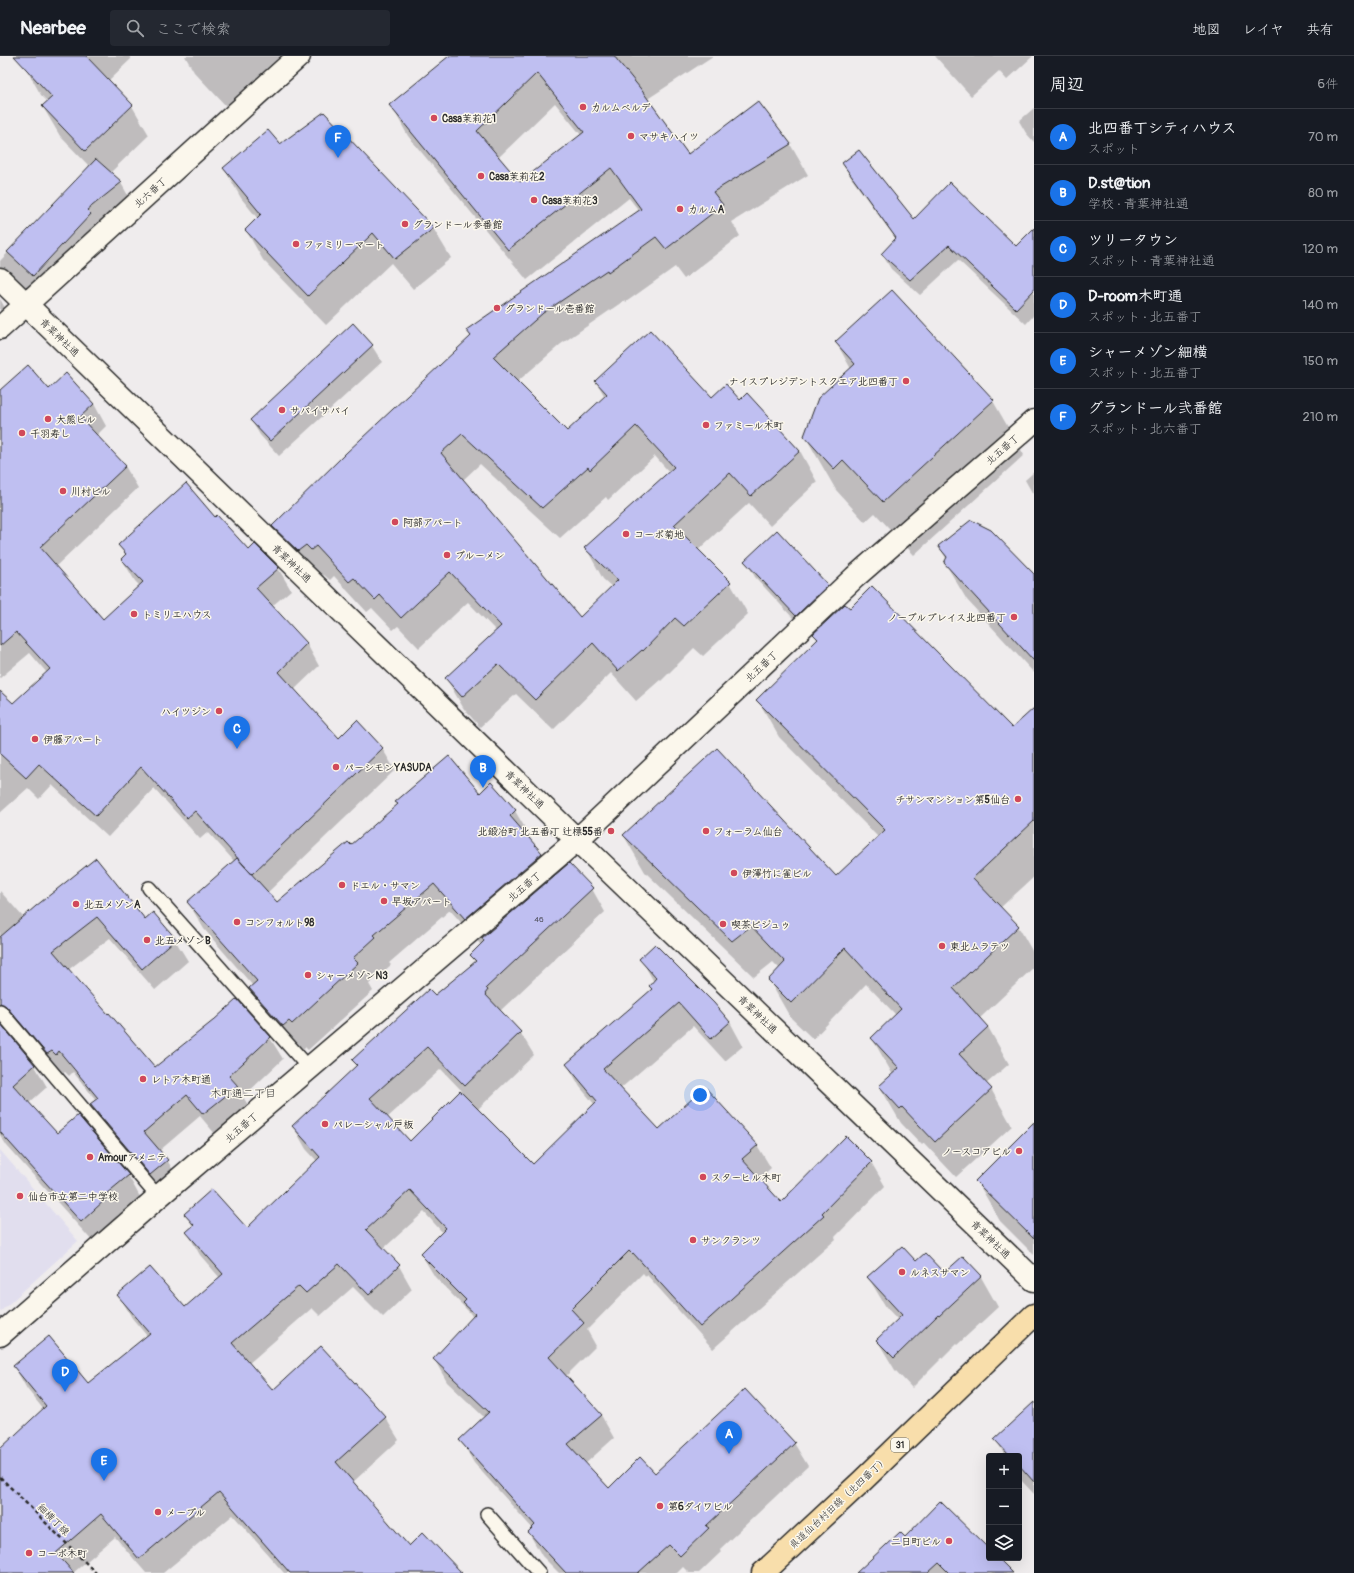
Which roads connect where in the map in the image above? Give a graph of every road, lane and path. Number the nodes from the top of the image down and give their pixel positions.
1 (299, 56) edge
2 (0, 279) edge
3 (26, 305) junction
4 (0, 328) edge
5 (1034, 421) edge
6 (577, 840) junction
7 (149, 888) dead end
8 (0, 1011) edge
9 (309, 1068) junction
10 (158, 1197) junction
11 (1034, 1280) edge
12 (1034, 1315) edge
13 (0, 1335) edge
14 (0, 1477) edge
15 (487, 1514) dead end
16 (96, 1573) edge
17 (539, 1573) edge
18 (763, 1573) edge

1 - 3 street, 北六番丁
2 - 3 street, 青葉神社通
3 - 4 street, 北六番丁
3 - 6 street, 青葉神社通
5 - 6 street, 北五番丁
6 - 9 street, 北五番丁
6 - 11 street, 青葉神社通
7 - 9 lane
8 - 10 lane
9 - 10 street, 北五番丁
10 - 13 street, 北五番丁
12 - 18 main road, 県道仙台村田線（北四番丁） / 31
14 - 16 path, 細横丁線
15 - 17 lane

